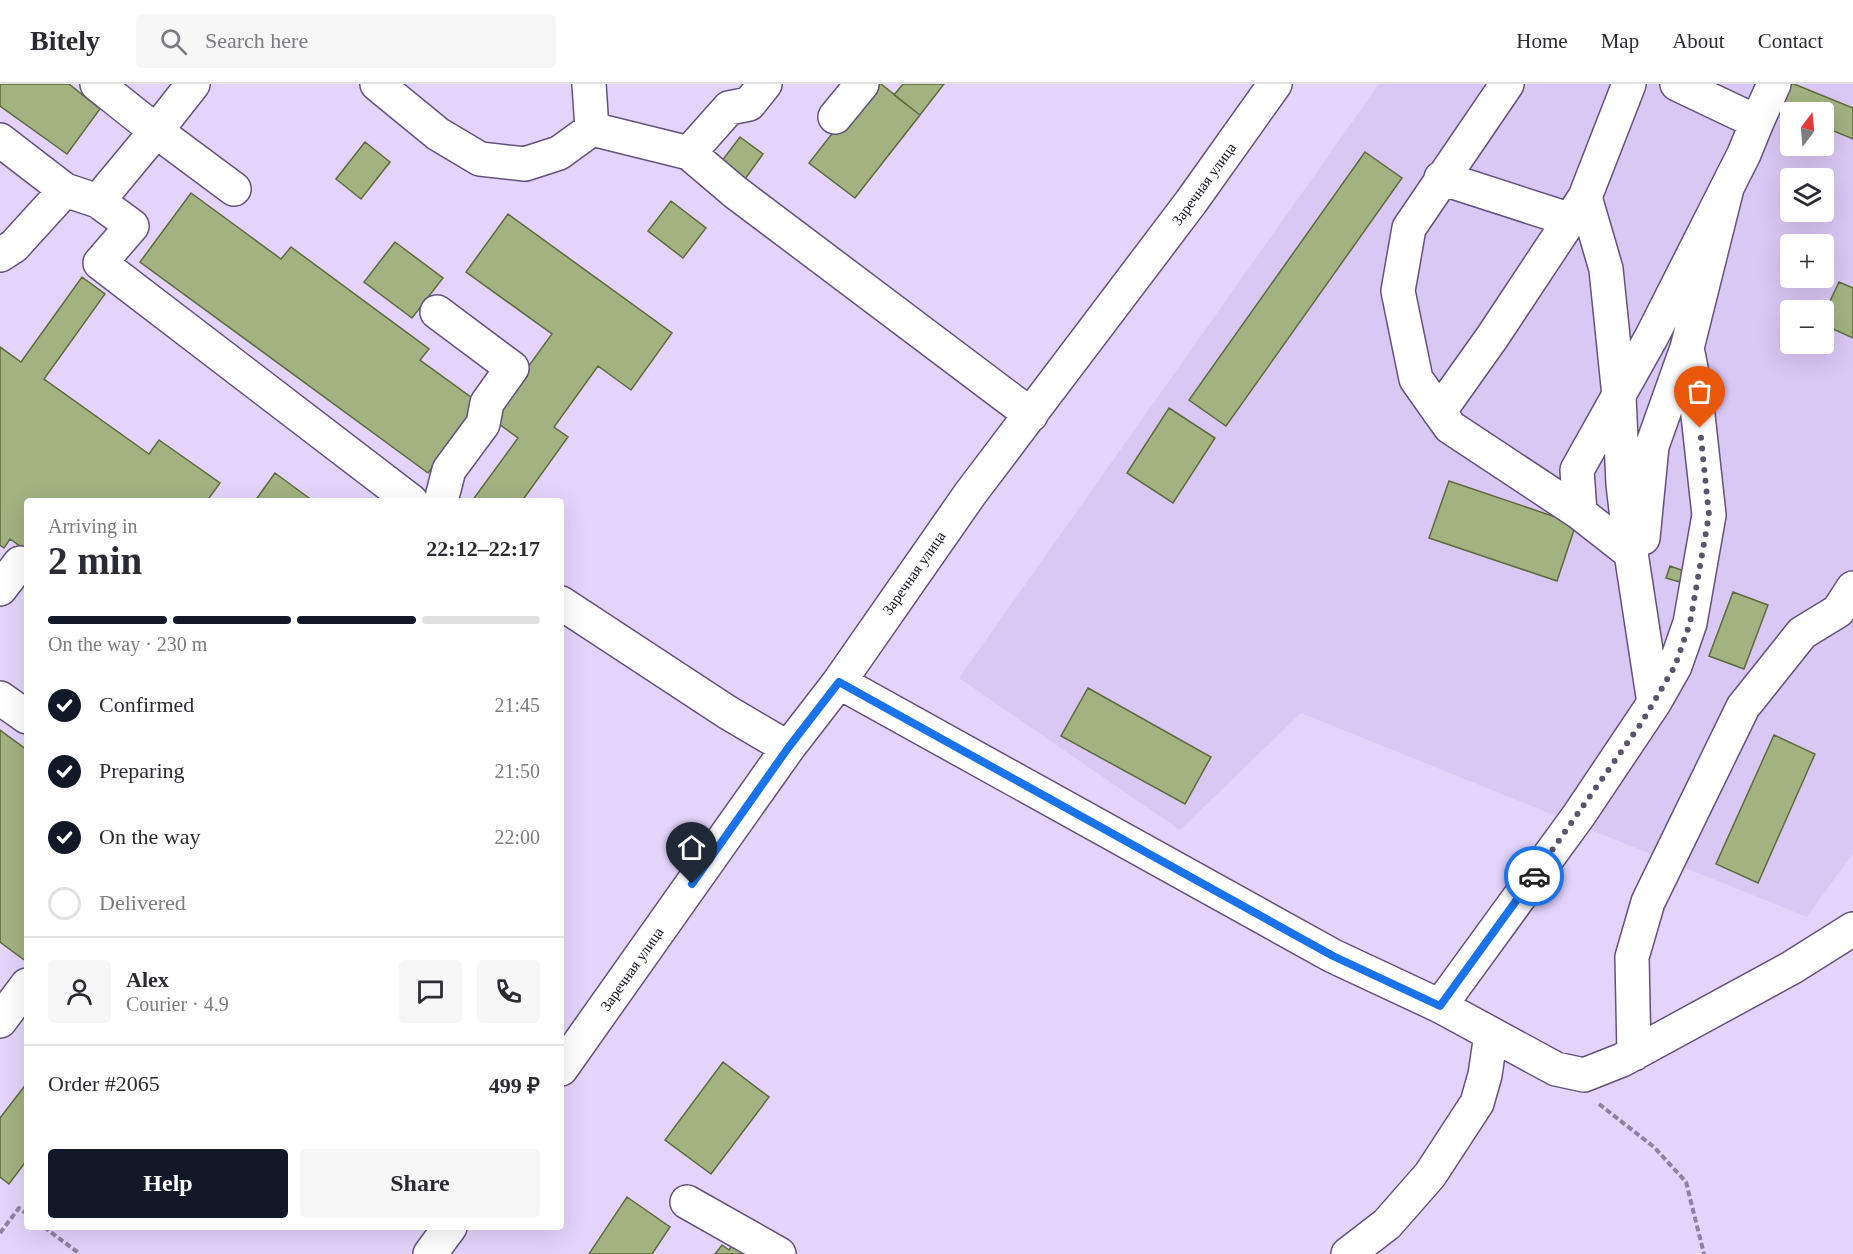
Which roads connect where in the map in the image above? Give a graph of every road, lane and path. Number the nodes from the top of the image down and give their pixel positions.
1 (98, 84) edge
2 (194, 84) edge
3 (377, 84) edge
4 (589, 84) edge
5 (765, 84) edge
6 (862, 84) edge
7 (1275, 84) edge
8 (1507, 84) edge
9 (1629, 84) edge
10 (1677, 84) edge
11 (1774, 84) edge
12 (835, 117) dead end
13 (1756, 122) junction
14 (592, 129) junction
15 (156, 131) junction
16 (0, 140) edge
17 (689, 153) junction
18 (1441, 178) junction
19 (1727, 188) junction
20 (234, 189) dead end
21 (65, 190) junction
22 (98, 201) junction
23 (1578, 209) junction
24 (0, 255) edge
25 (436, 312) dead end
26 (1687, 348) junction
27 (1619, 396) junction
28 (1439, 412) junction
29 (1031, 415) junction
30 (407, 498) edge
31 (444, 498) edge
32 (1580, 513) junction
33 (1631, 553) junction
34 (20, 563) dead end
35 (0, 588) edge
36 (1853, 588) edge
37 (1638, 593) junction
38 (564, 605) edge
39 (839, 682) junction
40 (0, 698) edge
41 (1654, 703) junction
42 (24, 715) edge
43 (788, 748) junction
44 (1853, 929) edge
45 (24, 989) edge
46 (1440, 1006) junction
47 (0, 1021) edge
48 (1491, 1034) junction
49 (1634, 1054) junction
50 (564, 1065) edge
51 (1556, 1069) junction
52 (687, 1202) dead end
53 (24, 1211) edge
54 (48, 1230) edge
55 (0, 1233) edge
56 (81, 1254) edge
57 (779, 1254) edge
58 (1348, 1254) edge
59 (1704, 1254) edge

1 - 15 street
2 - 15 street
3 - 14 street
4 - 14 street
5 - 17 street
6 - 12 street
7 - 29 street, Заречная улица
8 - 18 street
9 - 23 street
10 - 13 street
11 - 13 street
13 - 19 street
14 - 17 street
15 - 20 street
15 - 22 street
16 - 21 street
17 - 29 street
18 - 23 street
18 - 28 street
19 - 26 street
19 - 27 street
21 - 22 street
21 - 24 street
22 - 30 street
23 - 27 street
23 - 28 street
25 - 31 street
26 - 37 street
26 - 41 street
27 - 32 street
27 - 33 street
28 - 32 street
29 - 39 street, Заречная улица
32 - 33 street
33 - 37 street
34 - 35 street
36 - 49 street
37 - 41 street
38 - 43 street
39 - 43 street, Заречная улица
39 - 46 street
40 - 42 street
41 - 46 street
43 - 50 street, Заречная улица
44 - 49 street
45 - 47 street
46 - 48 street
48 - 51 street
48 - 58 street
49 - 51 street
51 - 59 path
52 - 57 street
53 - 55 path
54 - 56 path

